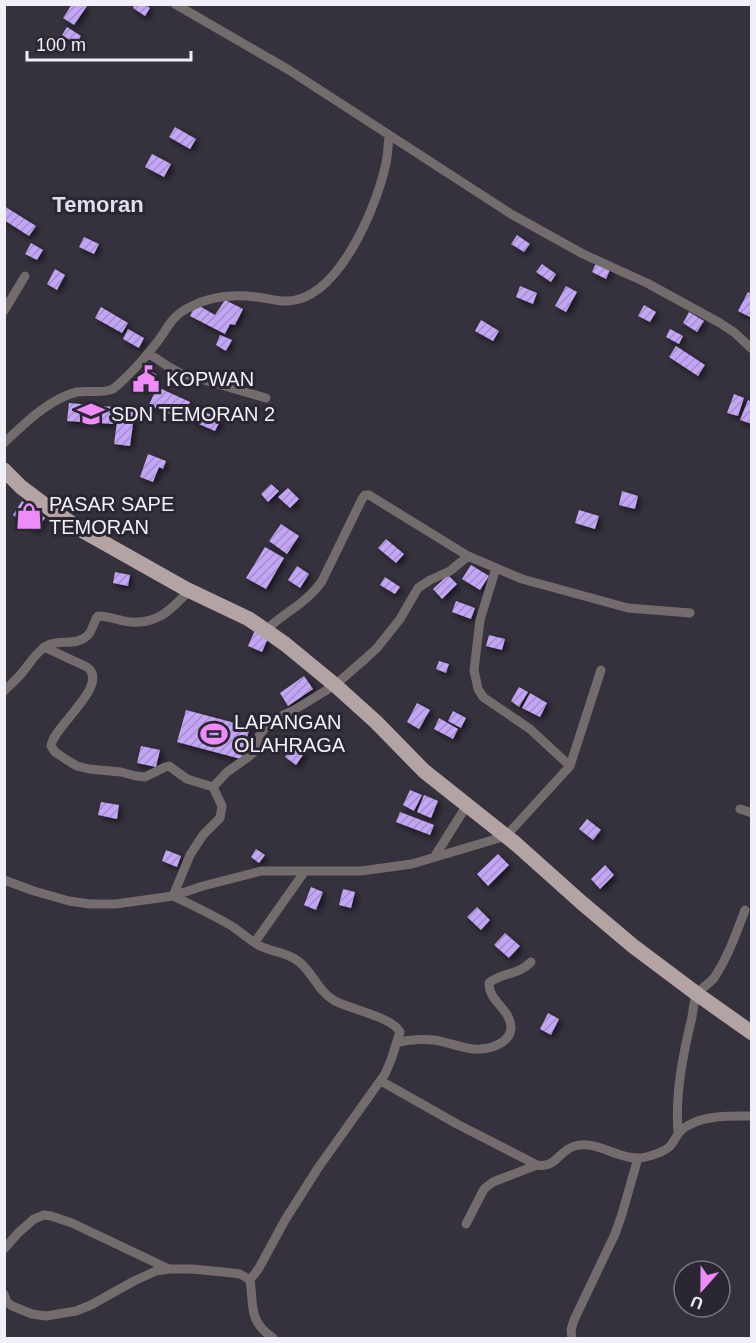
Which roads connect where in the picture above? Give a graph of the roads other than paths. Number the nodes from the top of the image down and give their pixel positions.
1 (175, 4) edge
2 (389, 136) junction
3 (25, 276) dead end
4 (4, 311) edge
5 (752, 349) edge
6 (148, 353) junction
7 (266, 398) dead end
8 (4, 443) edge
9 (4, 471) edge
10 (468, 556) junction
11 (496, 568) junction
12 (189, 591) junction
13 (690, 613) dead end
14 (266, 630) junction
15 (44, 647) junction
16 (601, 670) dead end
17 (335, 685) junction
18 (4, 691) edge
19 (570, 766) junction
20 (213, 788) junction
21 (467, 805) junction
22 (740, 809) dead end
23 (752, 813) edge
24 (506, 836) junction
25 (435, 856) junction
26 (305, 871) junction
27 (4, 880) edge
28 (173, 896) junction
29 (745, 910) dead end
30 (255, 942) junction
31 (531, 962) dead end
32 (697, 994) junction
33 (752, 1033) edge
34 (397, 1043) junction
35 (381, 1080) junction
36 (752, 1116) edge
37 (678, 1132) junction
38 (638, 1158) junction
39 (537, 1166) junction
40 (466, 1224) dead end
41 (4, 1249) edge
42 (169, 1269) junction
43 (250, 1280) junction
44 (4, 1294) edge
45 (273, 1338) edge
46 (572, 1338) edge

1 - 2 street
2 - 5 street
2 - 6 street
3 - 4 street
6 - 7 street
6 - 8 street
9 - 12 main road
10 - 11 street
10 - 14 street
10 - 17 street
11 - 13 street
11 - 19 street
12 - 14 main road
12 - 15 street
14 - 17 main road
15 - 18 street
15 - 20 street
16 - 19 street
17 - 20 street
17 - 21 main road
19 - 24 street
20 - 28 street
21 - 24 main road
21 - 25 street
22 - 23 street
24 - 25 street
24 - 32 main road
25 - 26 street
26 - 28 street
26 - 30 street
27 - 28 street
28 - 30 street
29 - 32 street
30 - 34 street
31 - 34 street
32 - 33 main road
32 - 37 street
34 - 35 street
35 - 39 street
35 - 43 street
36 - 37 street
37 - 38 street
38 - 39 street
38 - 46 street
39 - 40 street
41 - 42 street
42 - 43 street
42 - 44 street
43 - 45 street

